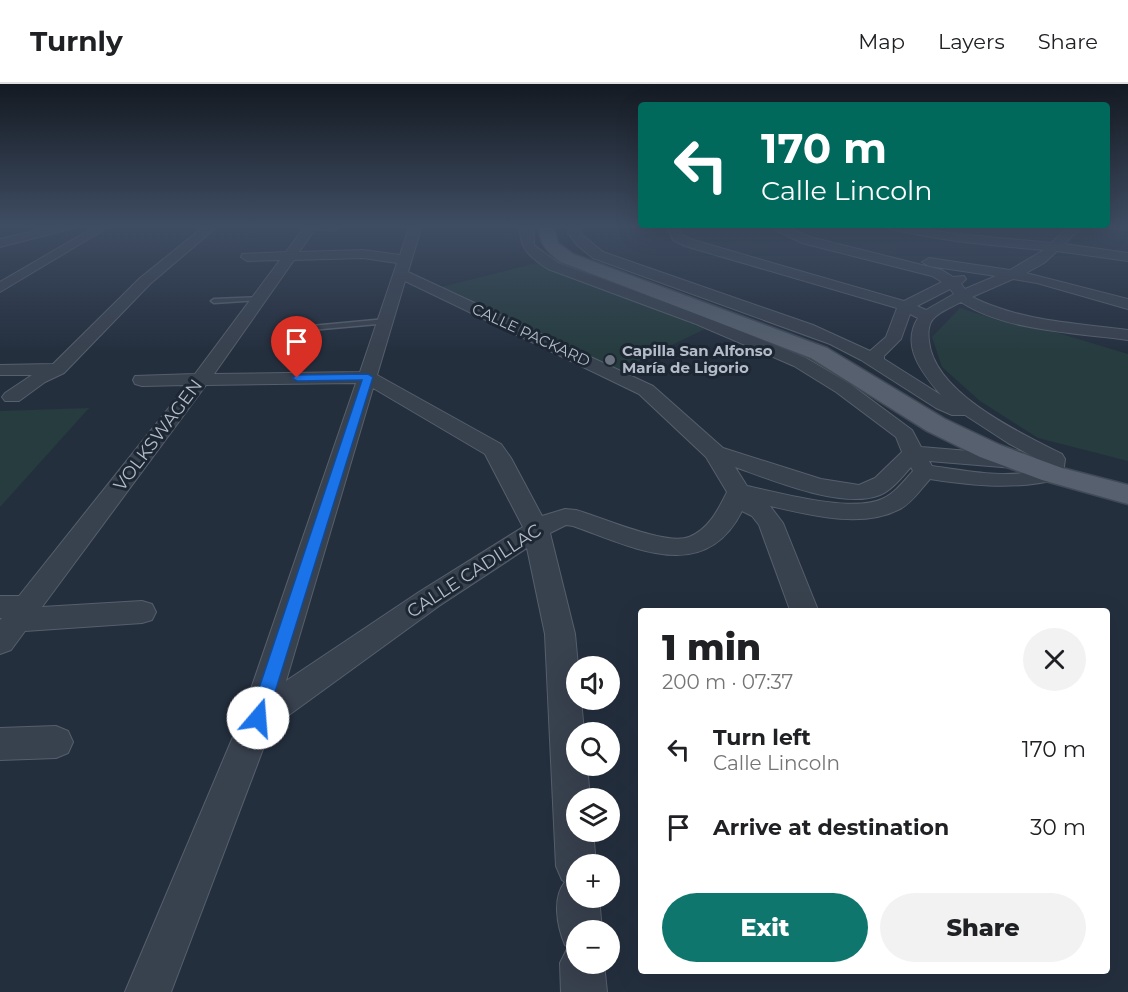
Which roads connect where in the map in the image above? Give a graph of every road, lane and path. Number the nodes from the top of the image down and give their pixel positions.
1 (23, 267) edge
2 (33, 267) edge
3 (152, 267) edge
4 (162, 267) edge
5 (283, 267) edge
6 (403, 267) joint
7 (560, 267) edge
8 (592, 267) edge
9 (610, 267) edge
10 (632, 267) edge
11 (771, 267) edge
12 (918, 267) edge
13 (961, 267) edge
14 (994, 267) edge
15 (1003, 267) edge
16 (1016, 267) edge
17 (978, 271) junction
18 (0, 280) edge
19 (952, 282) junction
20 (0, 288) edge
21 (962, 295) junction
22 (259, 299) junction
23 (214, 301) dead end
24 (1128, 304) edge
25 (905, 306) junction
26 (927, 316) junction
27 (386, 321) junction
28 (311, 328) dead end
29 (1128, 335) edge
30 (880, 355) junction
31 (0, 370) edge
32 (39, 374) junction
33 (368, 377) junction
34 (201, 379) junction
35 (142, 380) dead end
36 (12, 397) dead end
37 (985, 421) junction
38 (1013, 448) junction
39 (715, 453) junction
40 (919, 462) junction
41 (966, 466) junction
42 (1053, 467) junction
43 (1128, 473) edge
44 (738, 495) junction
45 (1128, 495) edge
46 (869, 502) junction
47 (536, 529) junction
48 (803, 608) edge
49 (142, 612) dead end
50 (11, 619) edge
51 (258, 718) junction
52 (56, 742) dead end
53 (0, 744) edge
54 (575, 854) edge
55 (583, 974) edge
56 (148, 992) edge
57 (584, 992) edge

1 - 18 street
2 - 20 street
3 - 32 street
4 - 32 street
5 - 22 street, VOLKSWAGEN
6 - 27 street
6 - 39 street, CALLE PACKARD
7 - 40 street
8 - 38 main road
9 - 38 main road
10 - 30 street
11 - 25 street
12 - 19 street
13 - 17 street
14 - 17 street
15 - 21 street
16 - 24 street
17 - 19 street
19 - 21 street
19 - 25 street
21 - 26 street
21 - 29 street
22 - 23 lane
22 - 34 street, VOLKSWAGEN
25 - 26 street
25 - 30 street
26 - 37 street
27 - 28 lane
27 - 33 street
30 - 37 street
31 - 32 street
32 - 36 street
33 - 34 street
33 - 47 street
33 - 51 street
34 - 35 street
34 - 50 street, VOLKSWAGEN
37 - 38 street
38 - 41 street
38 - 42 main road
39 - 44 street, CALLE PACKARD
39 - 46 street
40 - 41 street
40 - 46 street
41 - 42 street
42 - 43 main road
42 - 45 main road
44 - 46 street
44 - 47 street, CALLE CADILLAC
44 - 48 street
47 - 51 street, CALLE CADILLAC
47 - 54 street
49 - 50 street
51 - 56 street
52 - 53 street
55 - 57 street

